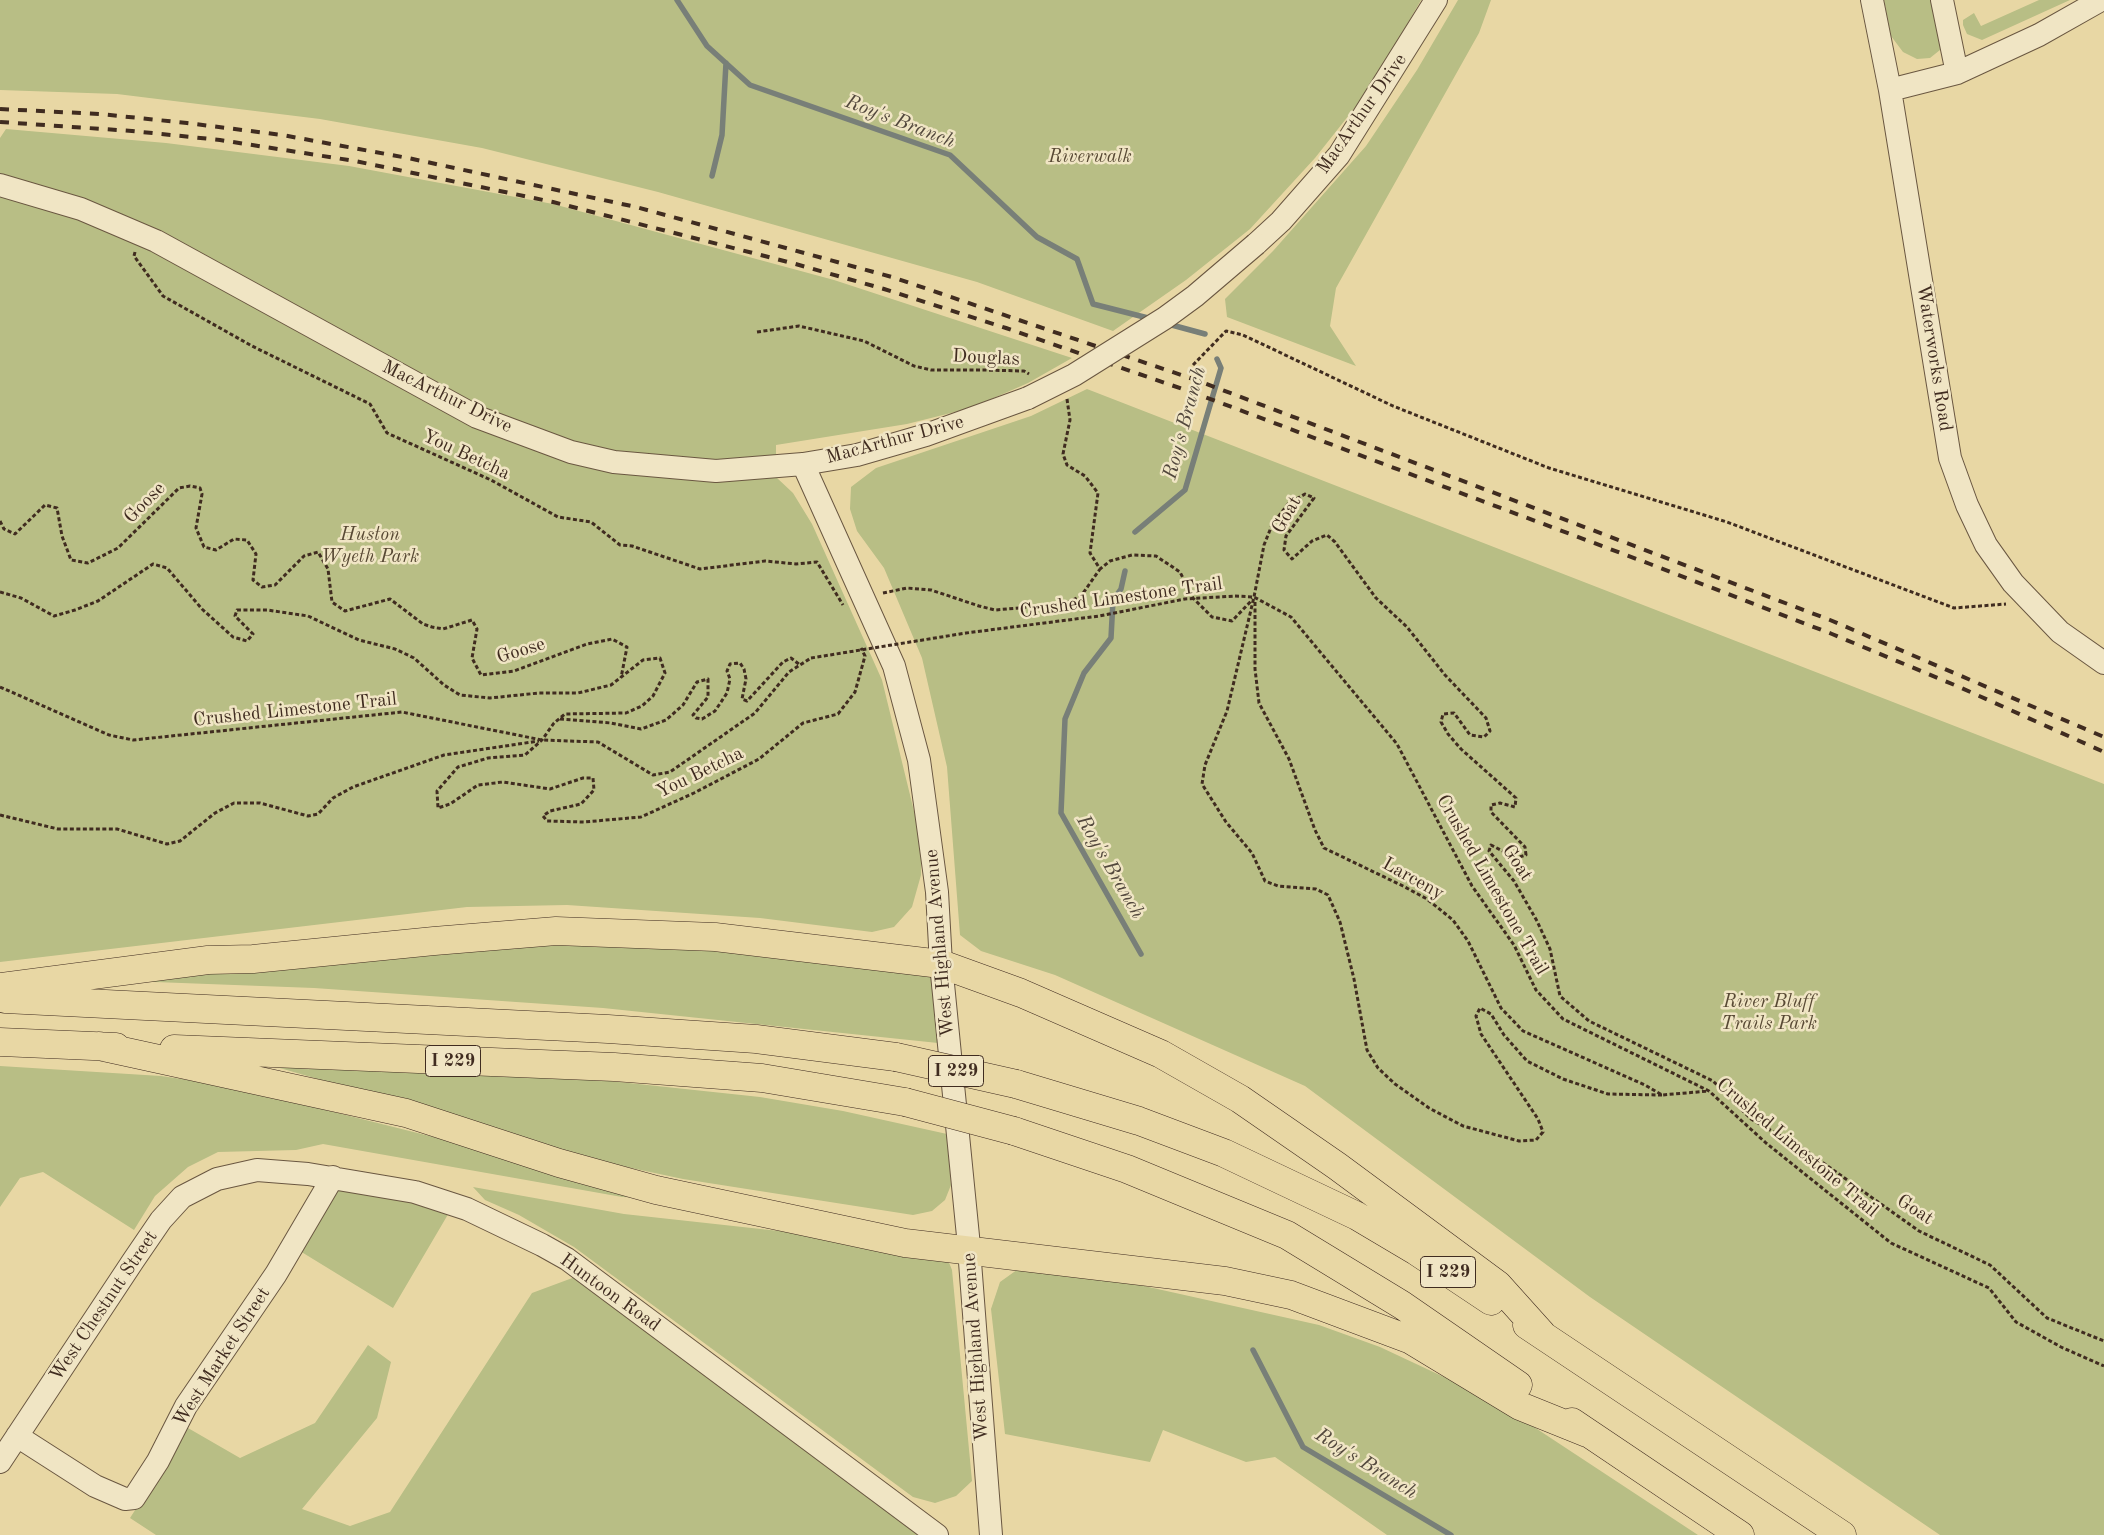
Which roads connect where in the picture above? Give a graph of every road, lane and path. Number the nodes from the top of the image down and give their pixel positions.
1 (1436, 0) edge
2 (1872, 0) edge
3 (1942, 0) edge
4 (2101, 0) edge
5 (1957, 73) junction
6 (1890, 90) junction
7 (0, 185) edge
8 (140, 234) junction
9 (758, 332) dead end
10 (1193, 365) dead end
11 (1033, 376) dead end
12 (1066, 396) dead end
13 (803, 464) junction
14 (0, 521) edge
15 (1100, 569) junction
16 (0, 592) edge
17 (865, 597) junction
18 (1254, 597) junction
19 (1193, 598) junction
20 (2030, 603) junction
21 (858, 639) dead end
22 (2104, 664) edge
23 (800, 665) junction
24 (620, 678) junction
25 (0, 687) edge
26 (560, 719) junction
27 (542, 740) junction
28 (0, 815) edge
29 (941, 964) junction
30 (0, 987) edge
31 (0, 999) edge
32 (0, 1042) edge
33 (99, 1046) junction
34 (1709, 1091) junction
35 (1662, 1095) junction
36 (231, 1176) joint
37 (333, 1177) junction
38 (969, 1251) junction
39 (1542, 1334) junction
40 (2104, 1341) edge
41 (2104, 1366) edge
42 (1587, 1433) junction
43 (17, 1436) junction
44 (0, 1462) edge
45 (937, 1535) edge
46 (991, 1535) edge
47 (1740, 1535) edge
48 (1842, 1535) edge

1 - 13 street, MacArthur Drive, bridge
2 - 6 street, Waterworks Road
3 - 5 street
4 - 5 street
5 - 6 street
6 - 20 street, Waterworks Road
7 - 8 street, MacArthur Drive
8 - 13 street, MacArthur Drive
8 - 17 path, You Betcha
9 - 11 path, Douglas
10 - 20 path
12 - 15 path
13 - 17 street, West Highland Avenue
14 - 24 path, Goose
15 - 17 path
15 - 19 path
16 - 24 path
17 - 29 street, West Highland Avenue
18 - 19 path, Crushed Limestone Trail, bridge
18 - 19 path
18 - 34 path, Crushed Limestone Trail
18 - 35 path, Larceny
18 - 35 path
18 - 40 path, Goat
19 - 23 path, Crushed Limestone Trail, bridge
20 - 22 street, Waterworks Road
21 - 27 path, You Betcha
23 - 26 path
23 - 27 path, Crushed Limestone Trail
24 - 26 path
25 - 27 path, Crushed Limestone Trail
26 - 27 path
27 - 28 path
29 - 30 highway
29 - 38 street, West Highland Avenue
29 - 39 highway
31 - 39 highway, I 229, bridge
32 - 33 highway, I 229
33 - 38 highway
33 - 42 highway, I 229, bridge
34 - 35 path
34 - 41 path, Crushed Limestone Trail
36 - 37 street, Huntoon Road
36 - 43 street, West Chestnut Street
37 - 43 street, West Market Street
37 - 45 street, Huntoon Road
38 - 42 highway
38 - 46 street, West Highland Avenue
39 - 48 highway, I 229
42 - 47 highway, I 229
43 - 44 street, West Chestnut Street

